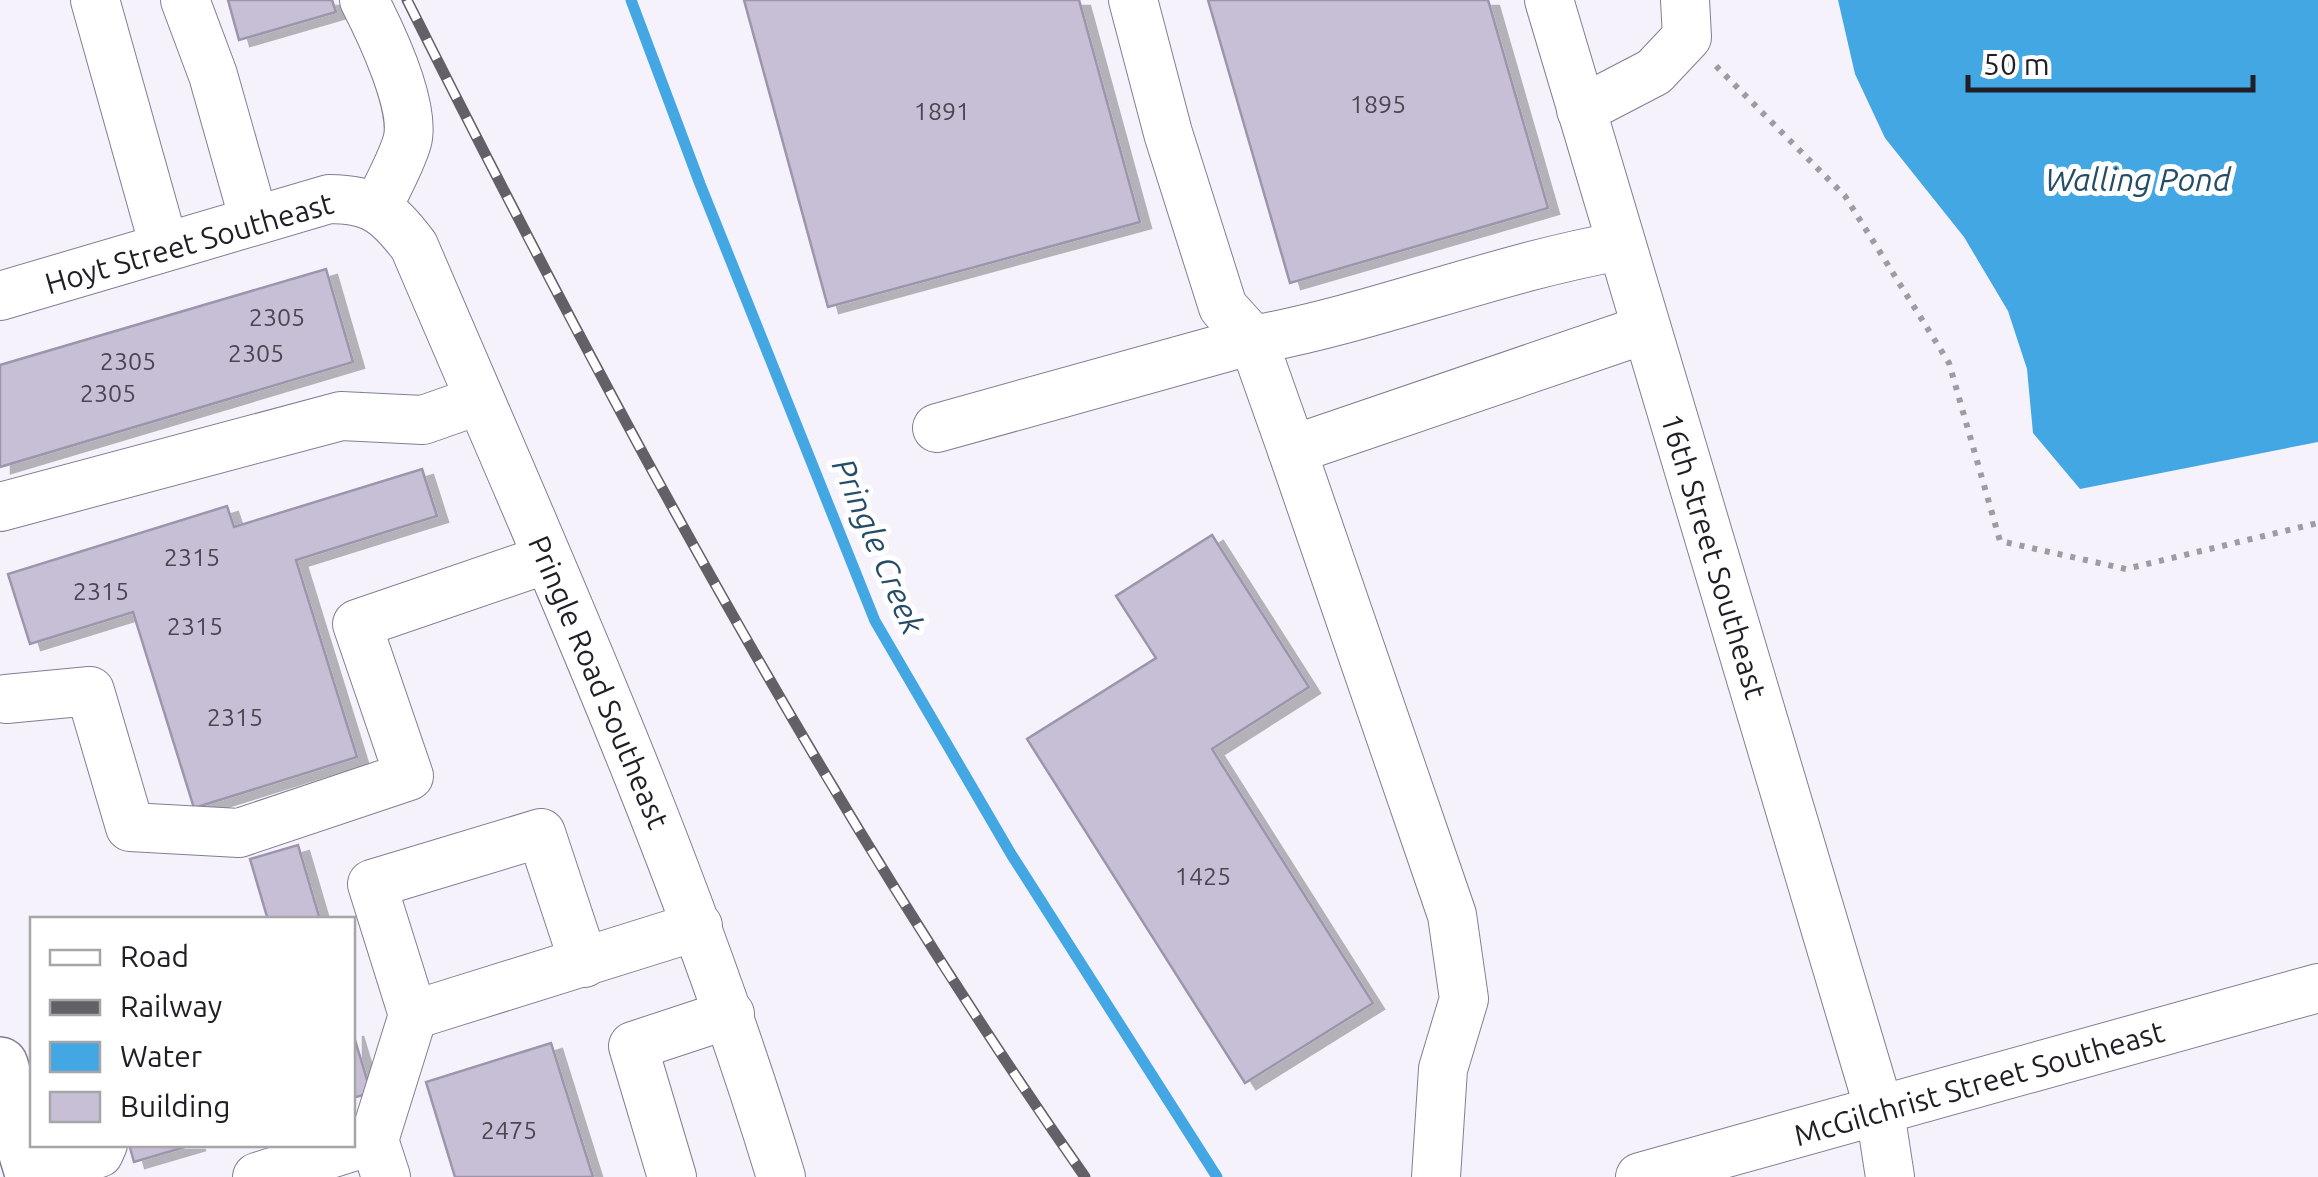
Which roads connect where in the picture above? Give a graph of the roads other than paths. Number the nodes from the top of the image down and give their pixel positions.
1 (96, 0) edge
2 (185, 0) edge
3 (364, 0) edge
4 (1132, 0) edge
5 (1548, 0) edge
6 (1686, 18) edge
7 (1581, 110) junction
8 (377, 208) junction
9 (254, 220) junction
10 (164, 246) junction
11 (1622, 246) junction
12 (0, 296) edge
13 (1646, 329) junction
14 (1253, 340) junction
15 (480, 400) junction
16 (937, 428) dead end
17 (1292, 450) junction
18 (0, 508) edge
19 (547, 560) junction
20 (2, 693) edge
21 (698, 926) junction
22 (584, 962) junction
23 (2318, 988) edge
24 (730, 1014) junction
25 (413, 1016) junction
26 (30, 1054) edge
27 (0, 1064) edge
28 (1880, 1112) junction
29 (102, 1147) edge
30 (380, 1158) edge
31 (23, 1161) edge
32 (257, 1177) edge
33 (672, 1177) edge
34 (782, 1177) edge
35 (1436, 1177) edge
36 (1640, 1177) edge
37 (1890, 1177) edge

1 - 10 street
2 - 9 street
3 - 8 street
4 - 14 street
5 - 7 street, 16th Street Southeast
6 - 7 street
7 - 11 street, 16th Street Southeast
8 - 9 street, Hoyt Street Southeast
8 - 15 street, Pringle Road Southeast
9 - 10 street, Hoyt Street Southeast
10 - 12 street, Hoyt Street Southeast
11 - 13 street, 16th Street Southeast
11 - 14 street
13 - 17 street
13 - 28 street, 16th Street Southeast
14 - 16 street
14 - 17 street
15 - 18 street
15 - 19 street, Pringle Road Southeast
17 - 35 street
19 - 20 street
19 - 21 street, Pringle Road Southeast
21 - 22 street
21 - 24 street, Pringle Road Southeast
22 - 25 street
22 - 25 street
23 - 28 street, McGilchrist Street Southeast
24 - 33 street
24 - 34 street, Pringle Road Southeast
25 - 30 street
26 - 27 street
27 - 31 main road
28 - 36 street, McGilchrist Street Southeast
28 - 37 street, 16th Street Southeast
29 - 31 street
30 - 32 street

